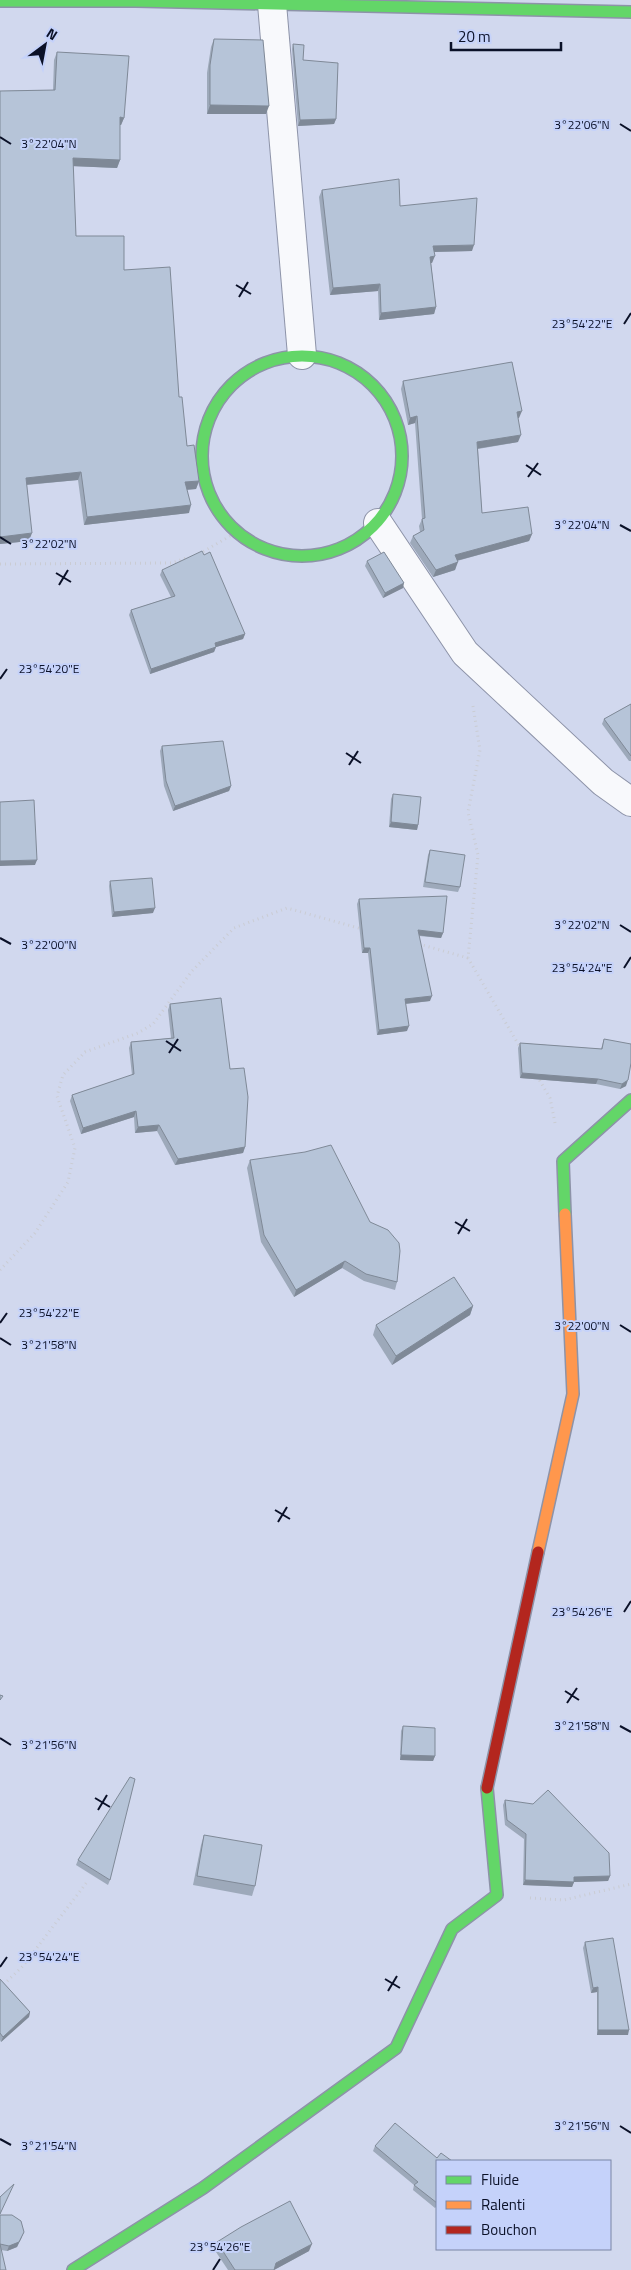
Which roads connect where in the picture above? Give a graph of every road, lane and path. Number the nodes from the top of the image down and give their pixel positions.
1 (0, 1) edge
2 (272, 4) junction
3 (631, 12) edge
4 (302, 355) junction
5 (378, 523) junction
6 (237, 532) junction
7 (0, 564) edge
8 (465, 654) junction
9 (631, 802) edge
10 (363, 929) edge
11 (411, 942) edge
12 (468, 958) junction
13 (526, 1057) edge
14 (535, 1073) edge
15 (631, 1100) edge
16 (563, 1161) junction
17 (0, 1270) edge
18 (88, 1882) dead end
19 (631, 1884) edge
20 (497, 1895) junction
21 (0, 1988) edge
22 (73, 2270) edge

1 - 2 main road
2 - 3 main road
2 - 4 street
4 - 5 main road
4 - 6 main road
5 - 6 main road
5 - 8 street
6 - 7 path
8 - 9 street
8 - 12 path
10 - 17 path
11 - 12 path
12 - 13 path
14 - 16 path
15 - 16 main road
16 - 20 main road
18 - 21 path
19 - 20 path
20 - 22 main road

